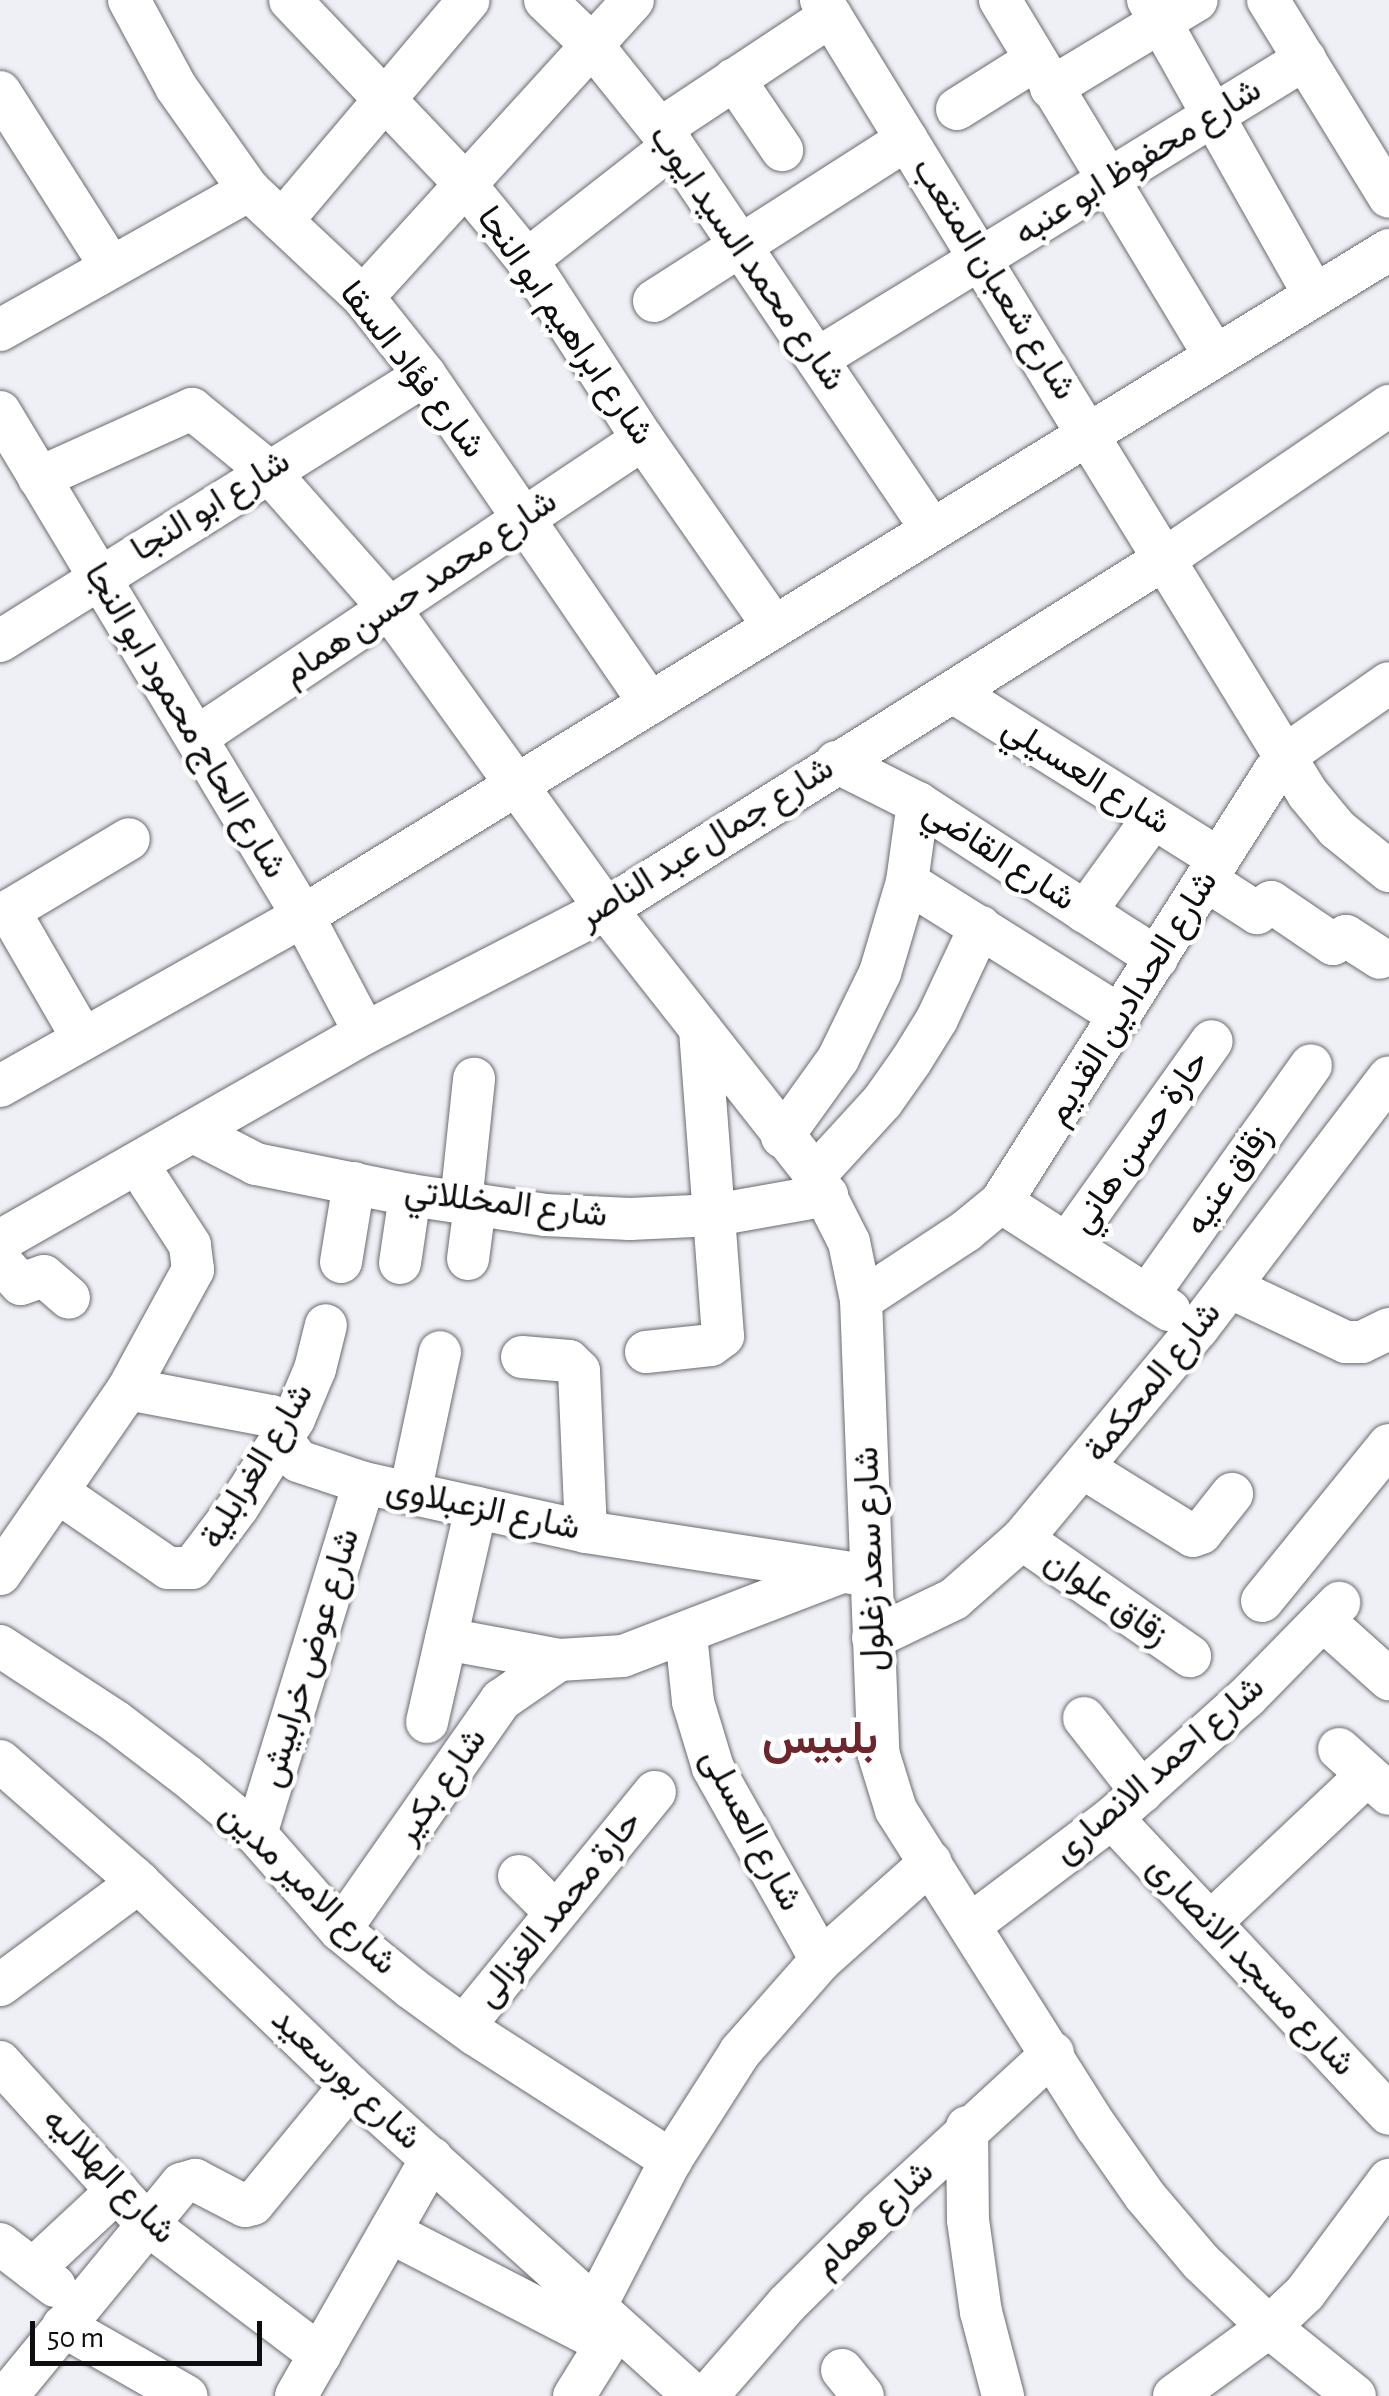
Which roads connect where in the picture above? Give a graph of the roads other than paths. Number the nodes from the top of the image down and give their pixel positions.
1 (469, 0) edge
2 (545, 0) edge
3 (632, 0) edge
4 (1000, 0) edge
5 (1268, 0) edge
6 (138, 4) edge
7 (301, 4) edge
8 (1169, 7) edge
9 (826, 8) edge
10 (592, 45) junction
11 (1304, 59) junction
12 (1043, 74) junction
13 (734, 79) junction
14 (0, 92) edge
15 (385, 100) junction
16 (958, 109) dead end
17 (1214, 115) junction
18 (666, 137) junction
19 (907, 139) junction
20 (782, 150) dead end
21 (1108, 180) junction
22 (466, 184) junction
23 (248, 190) junction
24 (1389, 197) edge
25 (282, 221) junction
26 (739, 244) junction
27 (1389, 250) edge
28 (980, 258) junction
29 (527, 260) junction
30 (111, 267) junction
31 (1314, 295) junction
32 (363, 297) junction
33 (654, 302) dead end
34 (0, 330) edge
35 (1214, 355) junction
36 (818, 359) junction
37 (424, 375) junction
38 (0, 412) edge
39 (1383, 422) edge
40 (1090, 434) junction
41 (643, 439) junction
42 (268, 470) junction
43 (40, 478) junction
44 (522, 519) junction
45 (932, 530) junction
46 (1166, 558) junction
47 (98, 576) junction
48 (389, 608) junction
49 (774, 627) junction
50 (0, 641) edge
51 (1389, 683) edge
52 (953, 692) junction
53 (650, 704) junction
54 (196, 737) junction
55 (1286, 757) junction
56 (836, 762) junction
57 (518, 784) junction
58 (918, 804) junction
59 (1153, 818) junction
60 (129, 839) dead end
61 (1213, 870) junction
62 (1389, 870) edge
63 (907, 882) junction
64 (606, 909) junction
65 (1085, 912) junction
66 (303, 916) junction
67 (980, 927) junction
68 (1157, 958) junction
69 (1380, 958) dead end
70 (1121, 1016) junction
71 (700, 1029) junction
72 (365, 1033) junction
73 (83, 1039) junction
74 (1212, 1041) dead end
75 (1311, 1064) dead end
76 (1389, 1078) edge
77 (474, 1079) dead end
78 (0, 1086) edge
79 (194, 1132) junction
80 (782, 1136) junction
81 (138, 1165) junction
82 (354, 1183) junction
83 (821, 1185) junction
84 (410, 1195) junction
85 (1002, 1202) junction
86 (468, 1204) junction
87 (715, 1215) junction
88 (0, 1241) edge
89 (1068, 1244) junction
90 (468, 1259) dead end
91 (0, 1262) edge
92 (341, 1262) dead end
93 (400, 1264) dead end
94 (1229, 1287) junction
95 (1147, 1296) junction
96 (68, 1298) dead end
97 (862, 1300) junction
98 (326, 1324) dead end
99 (1198, 1328) junction
100 (1389, 1329) edge
101 (440, 1352) dead end
102 (646, 1352) dead end
103 (522, 1357) dead end
104 (128, 1389) junction
105 (284, 1434) junction
106 (1389, 1445) edge
107 (1083, 1468) junction
108 (364, 1482) junction
109 (410, 1493) junction
110 (59, 1494) junction
111 (1232, 1494) dead end
112 (476, 1508) junction
113 (586, 1532) junction
114 (1022, 1539) junction
115 (0, 1574) edge
116 (854, 1575) junction
117 (1262, 1601) dead end
118 (686, 1636) junction
119 (873, 1638) junction
120 (446, 1639) junction
121 (0, 1646) edge
122 (1190, 1656) dead end
123 (559, 1660) junction
124 (1389, 1678) edge
125 (1084, 1718) dead end
126 (427, 1722) dead end
127 (0, 1761) edge
128 (1365, 1773) edge
129 (655, 1792) dead end
130 (1127, 1805) junction
131 (256, 1834) junction
132 (931, 1862) junction
133 (519, 1876) dead end
134 (138, 1882) junction
135 (556, 1913) junction
136 (1210, 1923) junction
137 (970, 1926) junction
138 (340, 1930) junction
139 (821, 1960) junction
140 (0, 1985) edge
141 (464, 2026) junction
142 (1053, 2053) junction
143 (0, 2062) edge
144 (350, 2086) junction
145 (1389, 2114) edge
146 (967, 2128) junction
147 (432, 2158) junction
148 (670, 2160) junction
149 (1389, 2180) edge
150 (117, 2191) junction
151 (147, 2224) junction
152 (390, 2232) junction
153 (16, 2257) edge
154 (72, 2316) junction
155 (606, 2326) junction
156 (1269, 2328) junction
157 (320, 2355) junction
158 (180, 2395) edge
159 (694, 2395) edge
160 (7, 2396) edge
161 (296, 2396) edge
162 (574, 2396) edge
163 (1003, 2396) edge
164 (1174, 2396) edge
165 (1355, 2396) edge

1 - 15 street
2 - 10 street, شارع محمد السيد ايوب
3 - 10 street
4 - 12 street
5 - 11 street
6 - 23 street, شارع فؤاد السقا
7 - 15 street, شارع ابراهيم ابو النجا
8 - 12 street
8 - 17 street
9 - 13 street
9 - 19 street, شارع شعبان المتعب
10 - 18 street, شارع محمد السيد ايوب
10 - 22 street
11 - 17 street, شارع محفوظ ابو عنبه
11 - 24 street
12 - 16 street
12 - 21 street
13 - 18 street
13 - 20 street
14 - 30 street
15 - 22 street, شارع ابراهيم ابو النجا
15 - 25 street
17 - 21 street, شارع محفوظ ابو عنبه
17 - 31 street
18 - 26 street, شارع محمد السيد ايوب
18 - 29 street
19 - 26 street
19 - 28 street, شارع شعبان المتعب
21 - 28 street, شارع محفوظ ابو عنبه
21 - 35 street
22 - 29 street, شارع ابراهيم ابو النجا
22 - 32 street
23 - 25 street, شارع فؤاد السقا
23 - 30 street
25 - 32 street, شارع فؤاد السقا
26 - 33 street
26 - 36 street, شارع محمد السيد ايوب
27 - 31 street
28 - 36 street, شارع محفوظ ابو عنبه
28 - 40 street, شارع شعبان المتعب
29 - 41 street, شارع ابراهيم ابو النجا
30 - 34 street
31 - 35 street
32 - 37 street, شارع فؤاد السقا
35 - 40 street
36 - 45 street, شارع محمد السيد ايوب
37 - 42 street, شارع ابو النجا
37 - 44 street, شارع فؤاد السقا
38 - 43 street, شارع الحاج محمود ابو النجا
39 - 46 street, شارع جمال عبد الناصر
40 - 45 street
40 - 46 street, شارع شعبان المتعب
41 - 44 street, شارع محمد حسن همام
41 - 49 street, شارع ابراهيم ابو النجا
42 - 43 street, شارع سعد زغلول
42 - 47 street, شارع ابو النجا
42 - 48 street, شارع سعد زغلول
43 - 47 street, شارع الحاج محمود ابو النجا
44 - 48 street, شارع محمد حسن همام
44 - 53 street, شارع فؤاد السقا
45 - 49 street
46 - 52 street, شارع جمال عبد الناصر
46 - 55 street, شارع شعبان المتعب
47 - 50 street, شارع ابو النجا
47 - 54 street, شارع الحاج محمود ابو النجا
48 - 54 street, شارع محمد حسن همام
48 - 57 street, شارع سعد زغلول
49 - 53 street
51 - 55 street, شارع الحدادين القديم
52 - 56 street, شارع جمال عبد الناصر
52 - 59 street, شارع العسيلي
53 - 57 street
54 - 66 street, شارع الحاج محمود ابو النجا
55 - 61 street, شارع الحدادين القديم
55 - 62 street, شارع شعبان المتعب
56 - 58 street, شارع القاضي
56 - 64 street, شارع جمال عبد الناصر
57 - 64 street, شارع سعد زغلول
57 - 66 street
58 - 63 street
58 - 65 street, شارع القاضي
59 - 61 street, شارع العسيلي
59 - 65 street
60 - 73 street
61 - 68 street, شارع الحدادين القديم
61 - 69 street, شارع العسيلي
63 - 67 street
63 - 80 street
64 - 71 street, شارع سعد زغلول
64 - 72 street, شارع جمال عبد الناصر
65 - 68 street, شارع القاضي
66 - 72 street, شارع الحاج محمود ابو النجا
66 - 73 street
67 - 70 street
67 - 83 street
68 - 70 street, شارع الحدادين القديم
70 - 85 street, شارع الحدادين القديم
71 - 80 street, شارع سعد زغلول
71 - 87 street
72 - 79 street, شارع جمال عبد الناصر
73 - 78 street
74 - 89 street, حارة حسن هاني
75 - 95 street, زقاق عنيه
76 - 94 street, شارع المحكمة
77 - 86 street
79 - 81 street, شارع جمال عبد الناصر
79 - 82 street, شارع المخللاتي
80 - 83 street, شارع سعد زغلول
81 - 88 street, شارع جمال عبد الناصر
81 - 104 street
82 - 84 street, شارع المخللاتي
82 - 92 street
83 - 87 street, شارع المخللاتي
83 - 97 street, شارع سعد زغلول
84 - 86 street, شارع المخللاتي
84 - 93 street
85 - 89 street
85 - 97 street, شارع الحدادين القديم
86 - 87 street, شارع المخللاتي
86 - 90 street
87 - 102 street
89 - 95 street
91 - 96 street
94 - 99 street, شارع المحكمة
94 - 100 street
95 - 99 street
97 - 116 street, شارع سعد زغلول
98 - 105 street, شارع الغرابلية
99 - 107 street, شارع المحكمة
101 - 109 street
103 - 113 street
104 - 105 street, شارع الزعبلاوى
104 - 110 street
105 - 108 street, شارع الزعبلاوى
105 - 110 street, شارع الغرابلية
106 - 117 street
107 - 111 street
107 - 114 street, شارع المحكمة
108 - 109 street, شارع الزعبلاوى
108 - 131 street, شارع عوض خرابيش
109 - 112 street, شارع الزعبلاوى
110 - 115 street
112 - 113 street, شارع الزعبلاوى
112 - 120 street
113 - 116 street, شارع الزعبلاوى
114 - 119 street, شارع المحكمة
114 - 122 street, زقاق علوان
116 - 118 street
116 - 119 street, شارع سعد زغلول
118 - 123 street
118 - 139 street, شارع العسلى
119 - 132 street, شارع سعد زغلول
120 - 123 street
120 - 126 street
121 - 131 street, شارع الامير مدين
123 - 138 street, شارع بكير
124 - 130 street, شارع احمد الانصارى
125 - 130 street, شارع مسجد الانصارى
127 - 134 street, شارع بورسعيد
128 - 136 street
129 - 135 street, حارة محمد الغزالى
130 - 136 street, شارع مسجد الانصارى
130 - 137 street, شارع احمد الانصارى
131 - 138 street, شارع الامير مدين
132 - 137 street, شارع سعد زغلول
132 - 139 street
133 - 135 street
134 - 140 street
134 - 144 street, شارع بورسعيد
135 - 141 street, حارة محمد الغزالى
136 - 145 street, شارع مسجد الانصارى
137 - 142 street, شارع سعد زغلول
138 - 141 street, شارع الامير مدين
139 - 148 street
141 - 148 street, شارع الامير مدين
142 - 146 street, شارع همام
142 - 156 street, شارع سعد زغلول
143 - 150 street, شارع الهلاليه
144 - 147 street, شارع بورسعيد
144 - 151 street
146 - 159 street, شارع همام
146 - 163 street
147 - 152 street
147 - 155 street, شارع بورسعيد
148 - 155 street
149 - 156 street
150 - 151 street, شارع الهلاليه
150 - 153 street
151 - 154 street
151 - 157 street, شارع الهلاليه
152 - 155 street
152 - 157 street
153 - 154 street
154 - 158 street
154 - 160 street
155 - 159 street, شارع بورسعيد
155 - 162 street
156 - 164 street
156 - 165 street, شارع سعد زغلول
157 - 161 street

